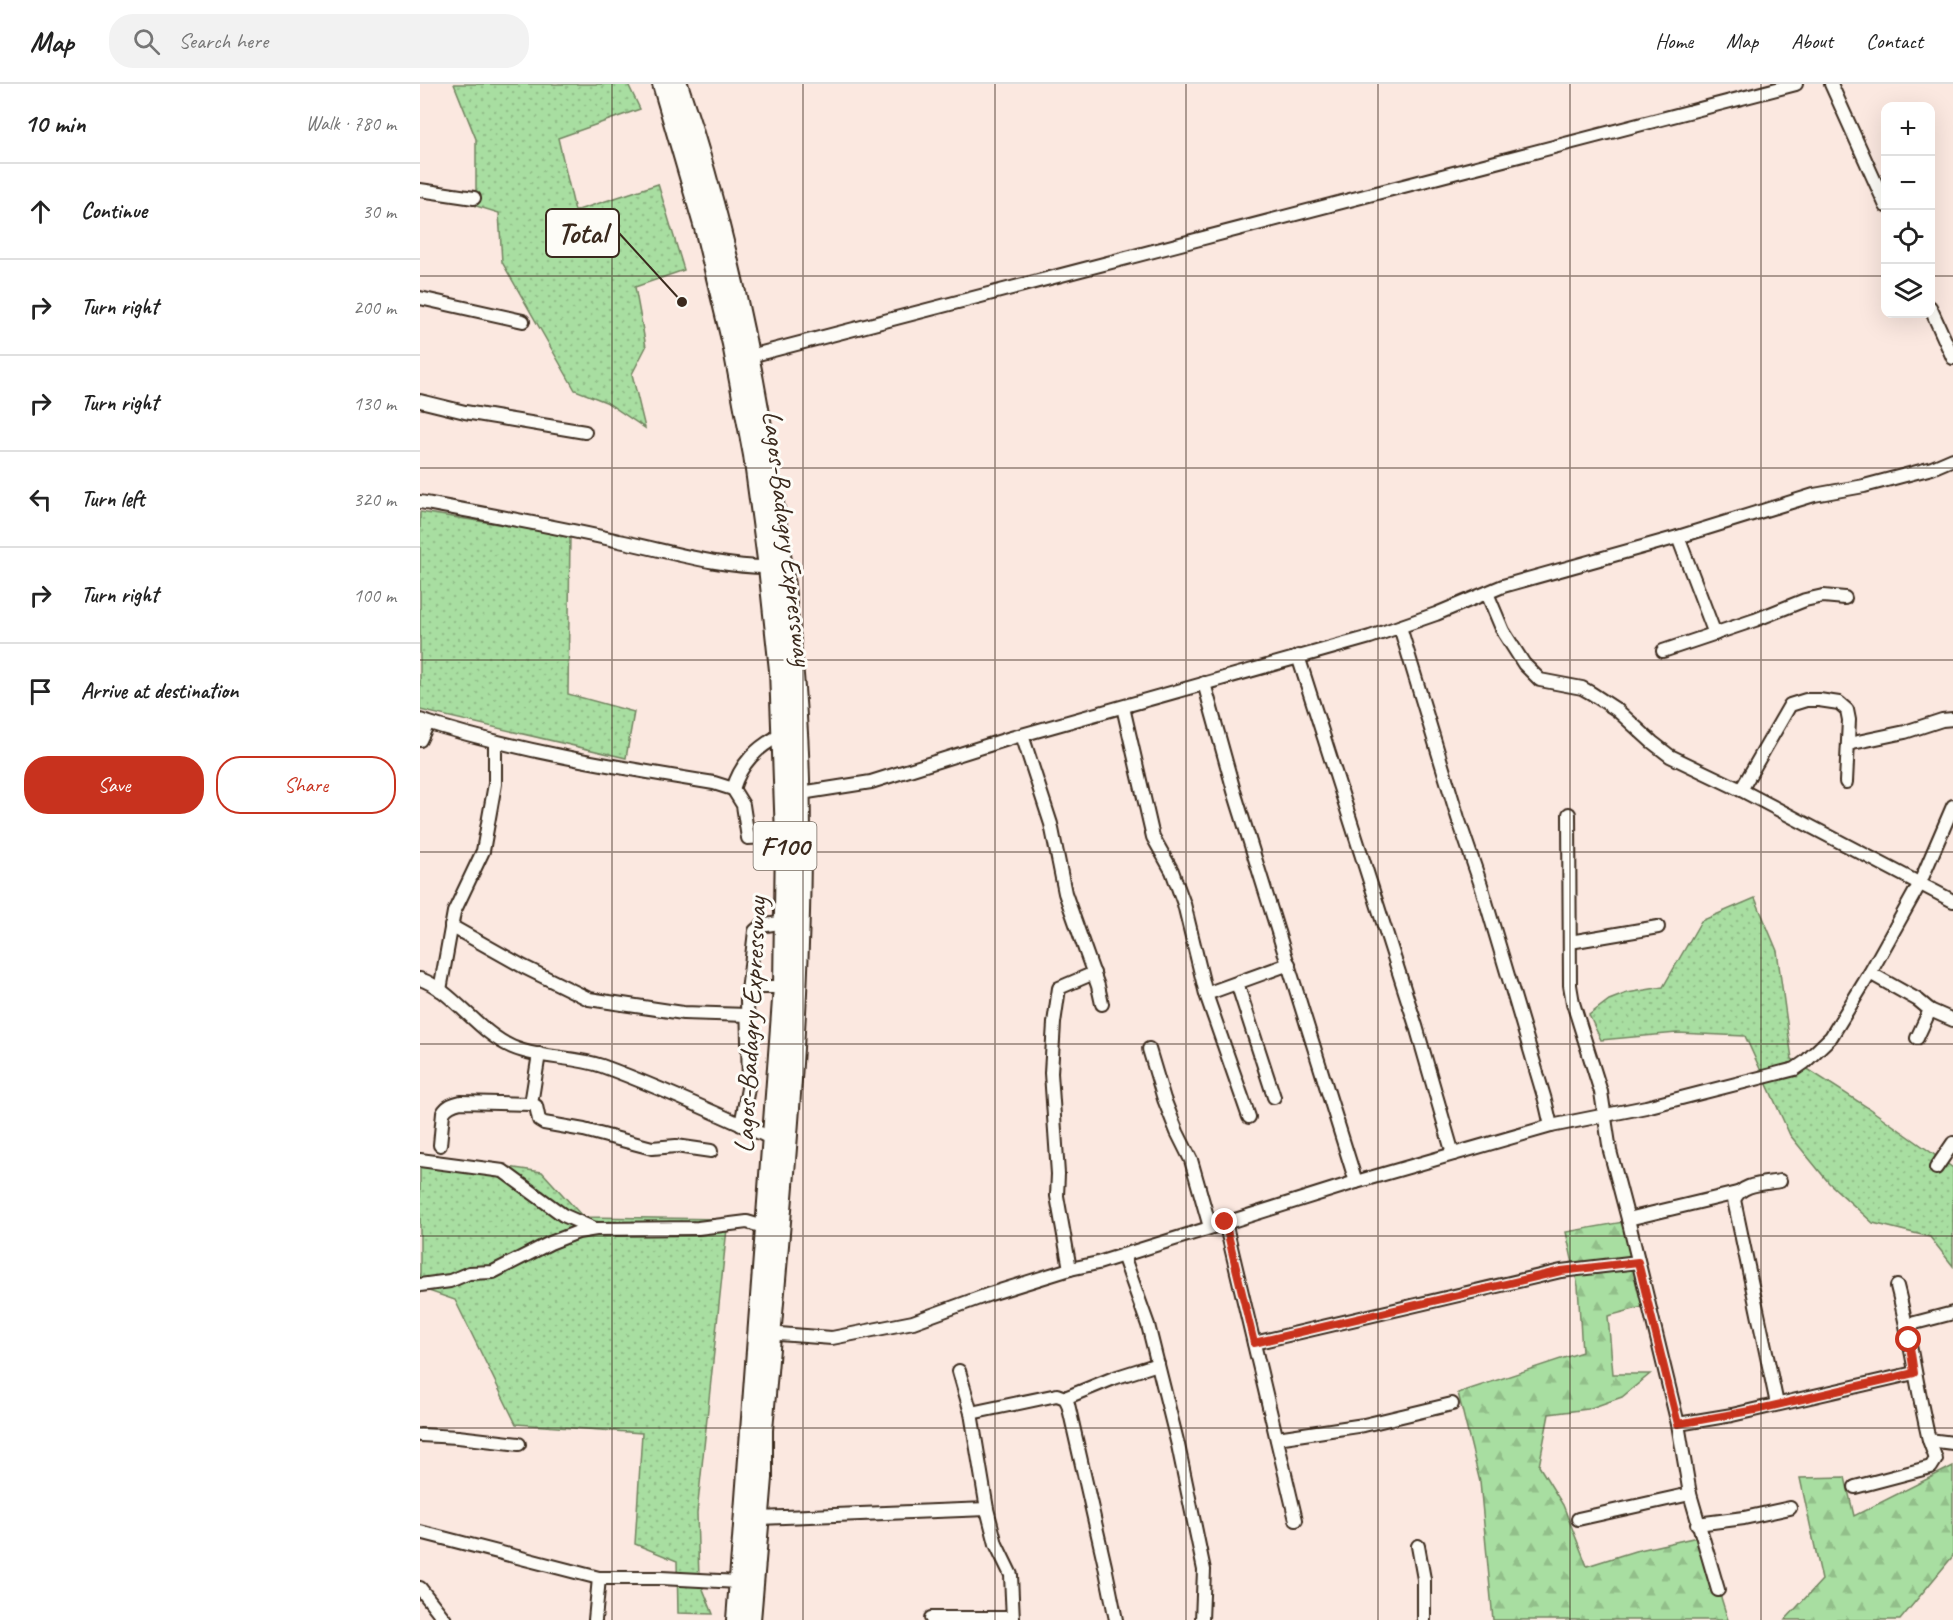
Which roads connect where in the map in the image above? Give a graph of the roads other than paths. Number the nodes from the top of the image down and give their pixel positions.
1 (662, 84) edge
2 (678, 84) edge
3 (1796, 84) edge
4 (1832, 84) edge
5 (420, 190) edge
6 (1881, 195) edge
7 (474, 198) dead end
8 (420, 298) edge
9 (1935, 318) edge
10 (523, 321) dead end
11 (750, 356) junction
12 (1953, 358) edge
13 (420, 401) edge
14 (585, 432) dead end
15 (1953, 459) edge
16 (420, 502) edge
17 (1678, 537) junction
18 (768, 567) junction
19 (1487, 593) junction
20 (1845, 598) dead end
21 (1400, 627) junction
22 (1715, 634) junction
23 (1663, 651) dead end
24 (1298, 656) junction
25 (1204, 683) junction
26 (1124, 707) junction
27 (1953, 719) edge
28 (424, 722) edge
29 (781, 735) junction
30 (1022, 735) junction
31 (420, 740) edge
32 (495, 742) junction
33 (1848, 744) junction
34 (1846, 782) dead end
35 (733, 789) junction
36 (1741, 790) junction
37 (801, 793) junction
38 (1953, 806) edge
39 (1569, 814) dead end
40 (785, 836) junction
41 (1920, 885) junction
42 (1953, 902) edge
43 (784, 922) junction
44 (451, 926) junction
45 (1658, 927) dead end
46 (1570, 942) junction
47 (1289, 964) junction
48 (1094, 972) junction
49 (1870, 973) junction
50 (420, 979) edge
51 (1238, 983) junction
52 (783, 987) junction
53 (440, 990) junction
54 (1206, 994) junction
55 (747, 1000) junction
56 (1102, 1004) dead end
57 (1930, 1010) junction
58 (748, 1015) junction
59 (1953, 1020) edge
60 (1917, 1038) dead end
61 (1149, 1048) dead end
62 (539, 1054) junction
63 (1274, 1097) dead end
64 (531, 1104) junction
65 (1605, 1115) junction
66 (1249, 1117) dead end
67 (741, 1125) junction
68 (1551, 1126) junction
69 (771, 1138) junction
70 (1953, 1143) edge
71 (440, 1145) dead end
72 (711, 1151) dead end
73 (1454, 1155) junction
74 (420, 1160) edge
75 (1936, 1168) dead end
76 (1780, 1181) dead end
77 (1356, 1182) junction
78 (1737, 1193) junction
79 (1628, 1219) junction
80 (1225, 1222) junction
81 (764, 1227) junction
82 (1210, 1227) junction
83 (596, 1229) junction
84 (1123, 1255) junction
85 (1638, 1262) junction
86 (1070, 1269) junction
87 (420, 1285) edge
88 (1897, 1286) dead end
89 (1953, 1313) edge
90 (1907, 1325) junction
91 (764, 1333) junction
92 (1254, 1343) junction
93 (1158, 1364) junction
94 (959, 1371) dead end
95 (1914, 1373) junction
96 (1065, 1398) junction
97 (1452, 1404) dead end
98 (1777, 1404) junction
99 (971, 1413) junction
100 (1678, 1424) junction
101 (420, 1435) edge
102 (1277, 1438) junction
103 (1929, 1440) junction
104 (1953, 1443) edge
105 (519, 1444) dead end
106 (1856, 1487) dead end
107 (1690, 1494) junction
108 (1790, 1508) dead end
109 (987, 1509) junction
110 (759, 1518) junction
111 (1578, 1519) dead end
112 (1296, 1520) dead end
113 (1697, 1524) junction
114 (420, 1532) edge
115 (1419, 1546) dead end
116 (599, 1578) junction
117 (739, 1582) junction
118 (420, 1588) edge
119 (1718, 1590) dead end
120 (930, 1618) dead end
121 (1013, 1619) edge
122 (445, 1620) edge
123 (595, 1620) edge
124 (736, 1620) edge
125 (751, 1620) edge
126 (1116, 1620) edge
127 (1202, 1620) edge
128 (1424, 1620) edge

1 - 18 highway, Lagos-Badagry Expressway / F100
2 - 11 highway, Lagos-Badagry Expressway / F100
3 - 11 street
4 - 6 street
5 - 7 street
8 - 10 street
9 - 12 street
11 - 37 highway, Lagos-Badagry Expressway / F100
13 - 14 street
15 - 17 street
16 - 18 street
17 - 19 street
17 - 22 street
18 - 29 highway, Lagos-Badagry Expressway / F100
19 - 21 street
19 - 36 street
20 - 22 street
21 - 24 street
21 - 68 street
22 - 23 street
24 - 25 street
24 - 73 street
25 - 26 street
25 - 47 street
26 - 30 street
26 - 54 street
27 - 33 street
28 - 31 street
28 - 32 street
29 - 35 street
29 - 40 highway, Lagos-Badagry Expressway / F100
30 - 37 street
30 - 48 street
32 - 35 street
32 - 44 street
33 - 34 street
33 - 36 street
35 - 40 street
36 - 41 street
37 - 91 highway, Lagos-Badagry Expressway / F100
38 - 41 street
39 - 46 street
40 - 43 highway, Lagos-Badagry Expressway / F100
41 - 42 street
41 - 49 street
43 - 52 highway, Lagos-Badagry Expressway / F100
43 - 55 street
44 - 53 street
44 - 58 street
45 - 46 street
46 - 65 street
47 - 51 street
47 - 77 street
48 - 56 street
48 - 86 street
49 - 57 street
49 - 65 street
50 - 53 street
51 - 54 street
51 - 63 street
52 - 55 street
52 - 69 highway, Lagos-Badagry Expressway / F100
53 - 62 street
54 - 66 street
55 - 58 street
57 - 59 street
57 - 60 street
58 - 67 street
61 - 82 street
62 - 64 street
62 - 67 street
64 - 71 street
64 - 72 street
65 - 68 street
65 - 79 street
67 - 69 street
68 - 73 street
69 - 81 highway, Lagos-Badagry Expressway / F100
70 - 75 street
73 - 77 street
74 - 83 street
76 - 78 street
77 - 80 street
78 - 79 street
78 - 98 street
79 - 85 street
80 - 82 street
80 - 92 street
81 - 83 street
81 - 91 highway, Lagos-Badagry Expressway / F100
82 - 84 street
83 - 87 street
84 - 86 street
84 - 93 street
85 - 92 street
85 - 100 street
86 - 91 street
88 - 90 street
89 - 90 street
90 - 95 street
91 - 110 highway, Lagos-Badagry Expressway / F100
91 - 117 highway, Lagos-Badagry Expressway / F100
92 - 102 street
93 - 96 street
93 - 127 street
94 - 99 street
95 - 98 street
95 - 103 street
96 - 99 street
96 - 126 street
97 - 102 street
98 - 100 street
99 - 109 street
100 - 107 street
101 - 105 street
102 - 112 street
103 - 104 street
103 - 106 street
107 - 111 street
107 - 113 street
108 - 113 street
109 - 110 street
109 - 121 street
110 - 125 highway, Lagos-Badagry Expressway / F100
113 - 119 street
114 - 116 street
115 - 128 street
116 - 117 street
116 - 123 street
117 - 124 highway, Lagos-Badagry Expressway / F100
118 - 122 street
120 - 121 street

